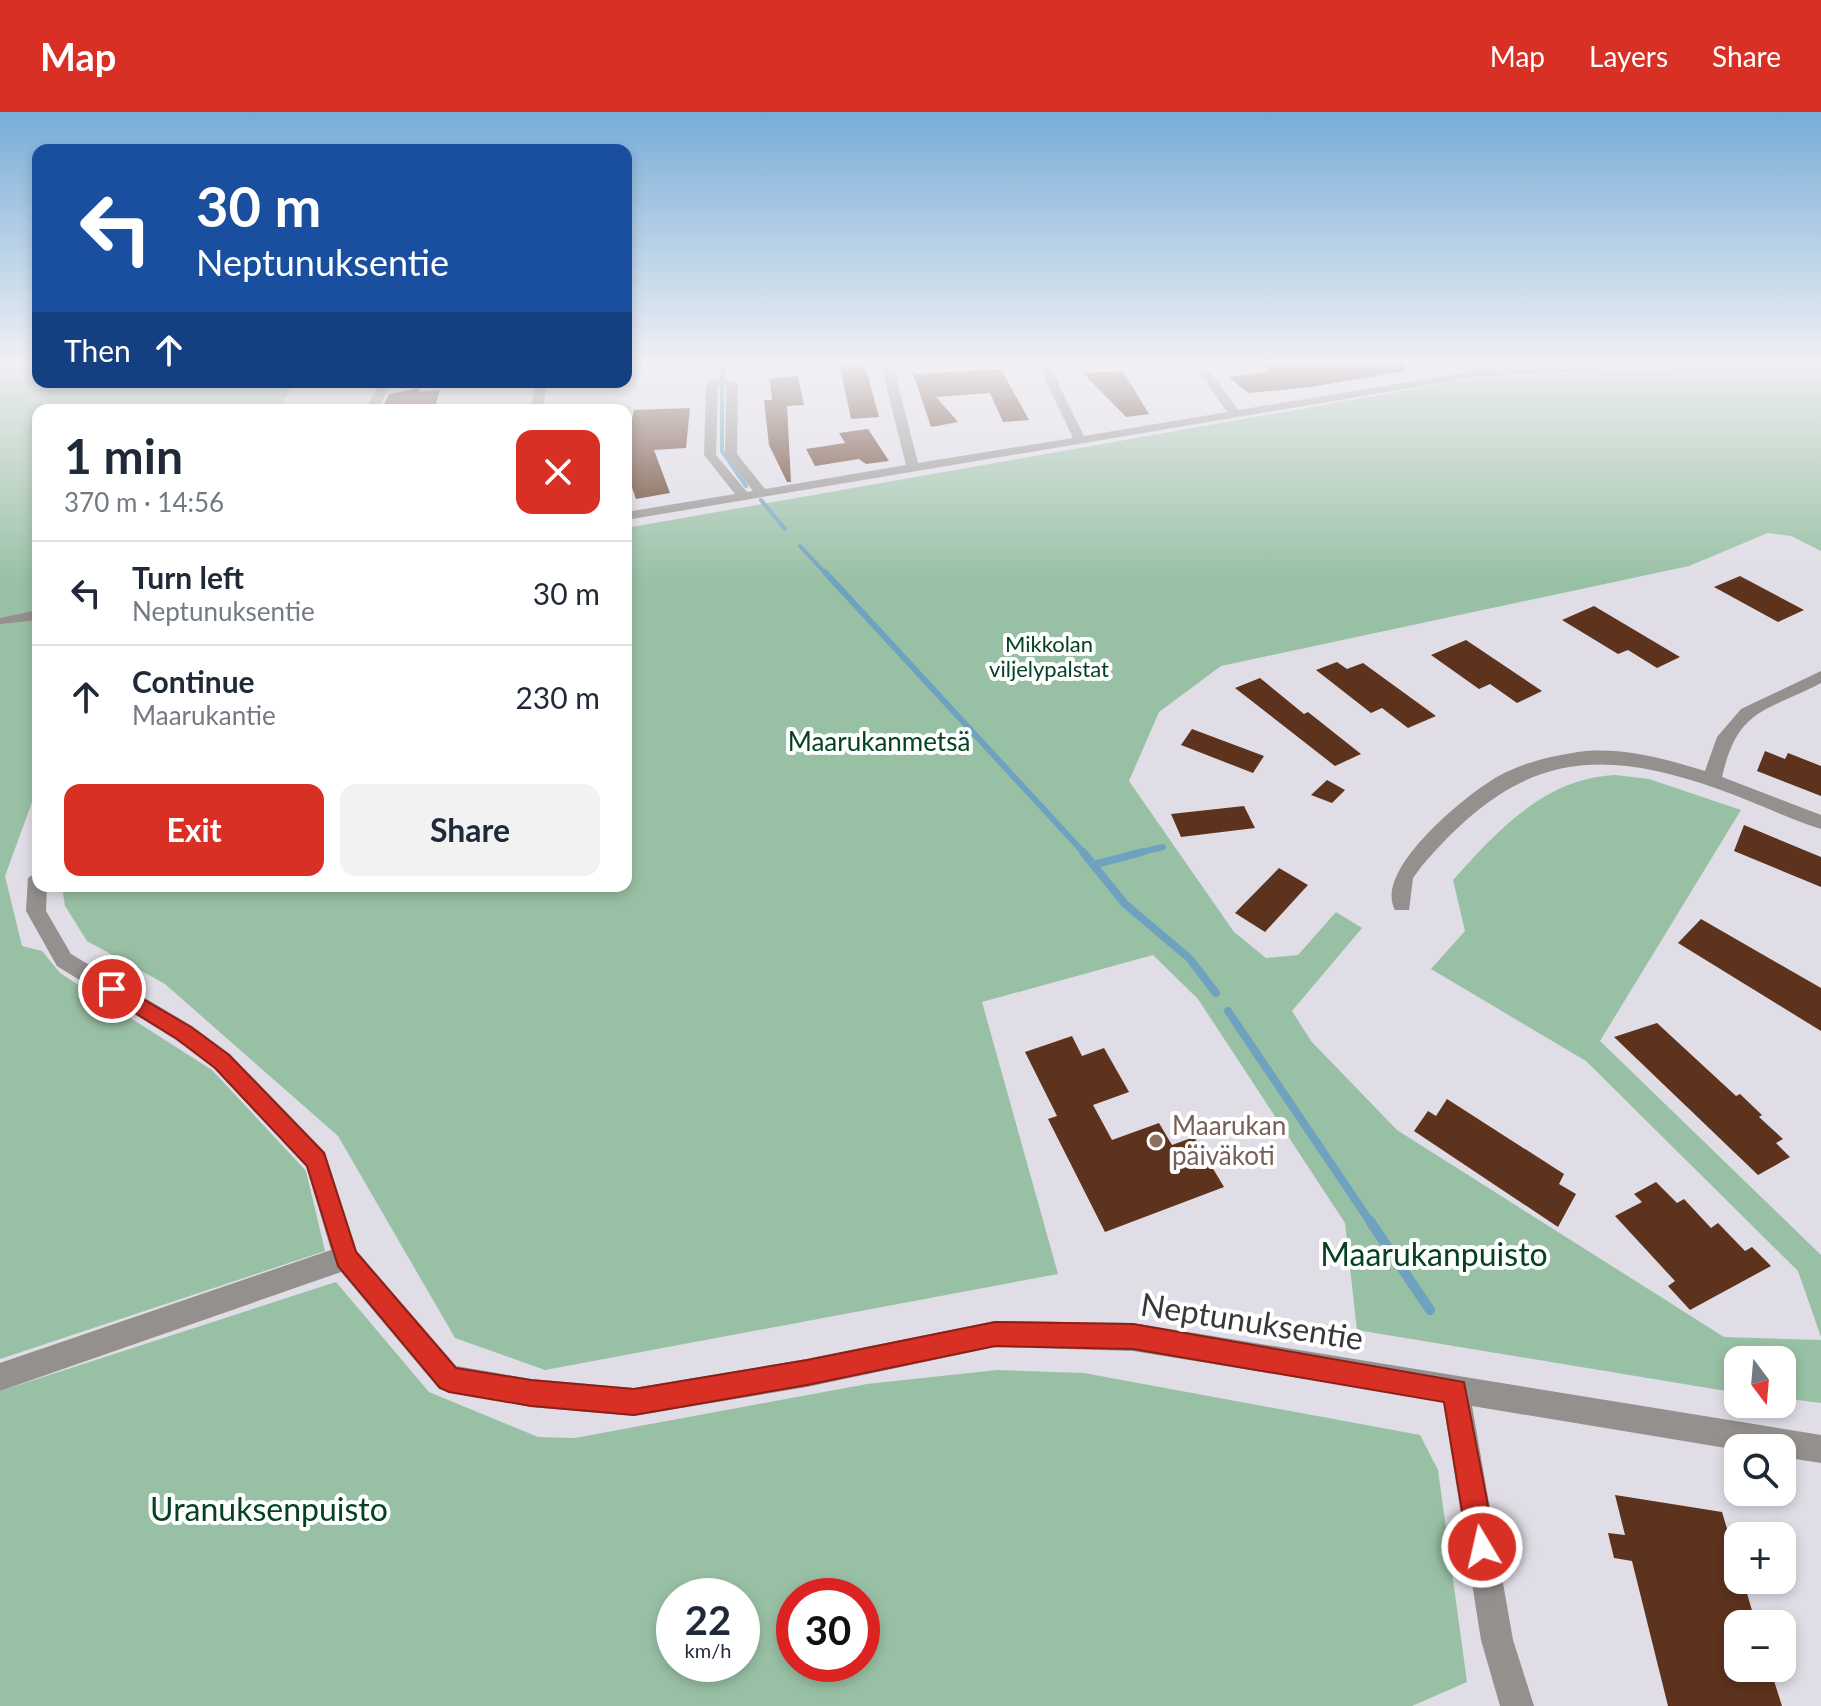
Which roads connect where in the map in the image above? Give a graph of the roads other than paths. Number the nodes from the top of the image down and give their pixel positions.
1 (711, 435) edge
2 (731, 435) edge
3 (905, 435) edge
4 (1094, 435) edge
5 (1079, 438) joint
6 (913, 467) junction
7 (761, 493) junction
8 (744, 496) junction
9 (632, 515) edge
10 (32, 616) edge
11 (5, 621) dead end
12 (1821, 676) edge
13 (1712, 779) junction
14 (1821, 822) edge
15 (37, 892) edge
16 (1402, 905) dead end
17 (346, 1258) junction
18 (0, 1377) edge
19 (1455, 1391) junction
20 (1821, 1449) edge
21 (1517, 1706) edge

1 - 8 street
2 - 7 street
3 - 6 street
4 - 5 street
5 - 6 street
6 - 7 street
7 - 8 street
8 - 9 street
10 - 11 street
12 - 13 street
13 - 14 street
13 - 16 street
15 - 17 street
17 - 18 street
17 - 19 street, Neptunuksentie
19 - 20 street, Neptunuksentie
19 - 21 street

